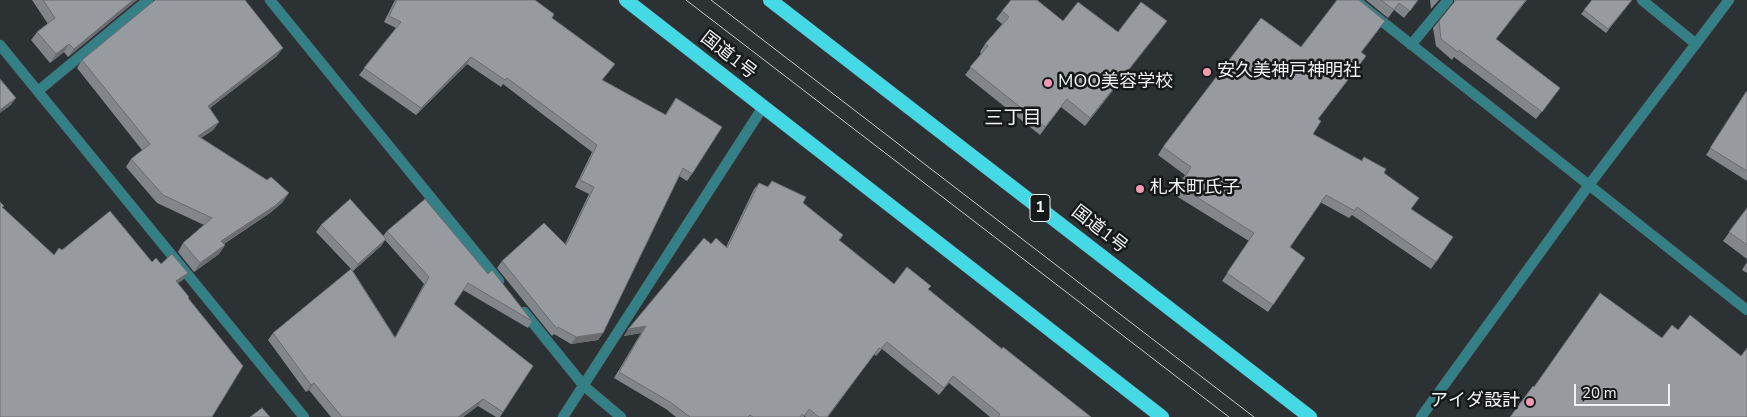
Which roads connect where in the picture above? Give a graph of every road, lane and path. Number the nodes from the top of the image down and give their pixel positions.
1 (148, 0) edge
2 (270, 0) edge
3 (626, 0) edge
4 (770, 0) edge
5 (1355, 0) edge
6 (1448, 0) edge
7 (1642, 0) edge
8 (1729, 0) edge
9 (1696, 44) junction
10 (0, 45) edge
11 (1411, 45) junction
12 (38, 91) junction
13 (763, 107) junction
14 (1589, 185) junction
15 (502, 285) edge
16 (515, 301) edge
17 (1747, 310) edge
18 (584, 386) junction
19 (304, 417) edge
20 (563, 417) edge
21 (622, 417) edge
22 (1162, 417) edge
23 (1310, 417) edge
24 (1421, 417) edge

1 - 12 street
2 - 15 street
3 - 13 highway, 国道1号
4 - 23 highway, 国道1号 / 1
5 - 11 street
6 - 11 street
7 - 9 street
8 - 9 street
9 - 14 street
10 - 12 street
11 - 14 street
12 - 19 street
13 - 18 street
13 - 22 highway, 国道1号
14 - 17 street
14 - 24 street
16 - 18 street
18 - 20 street
18 - 21 street

